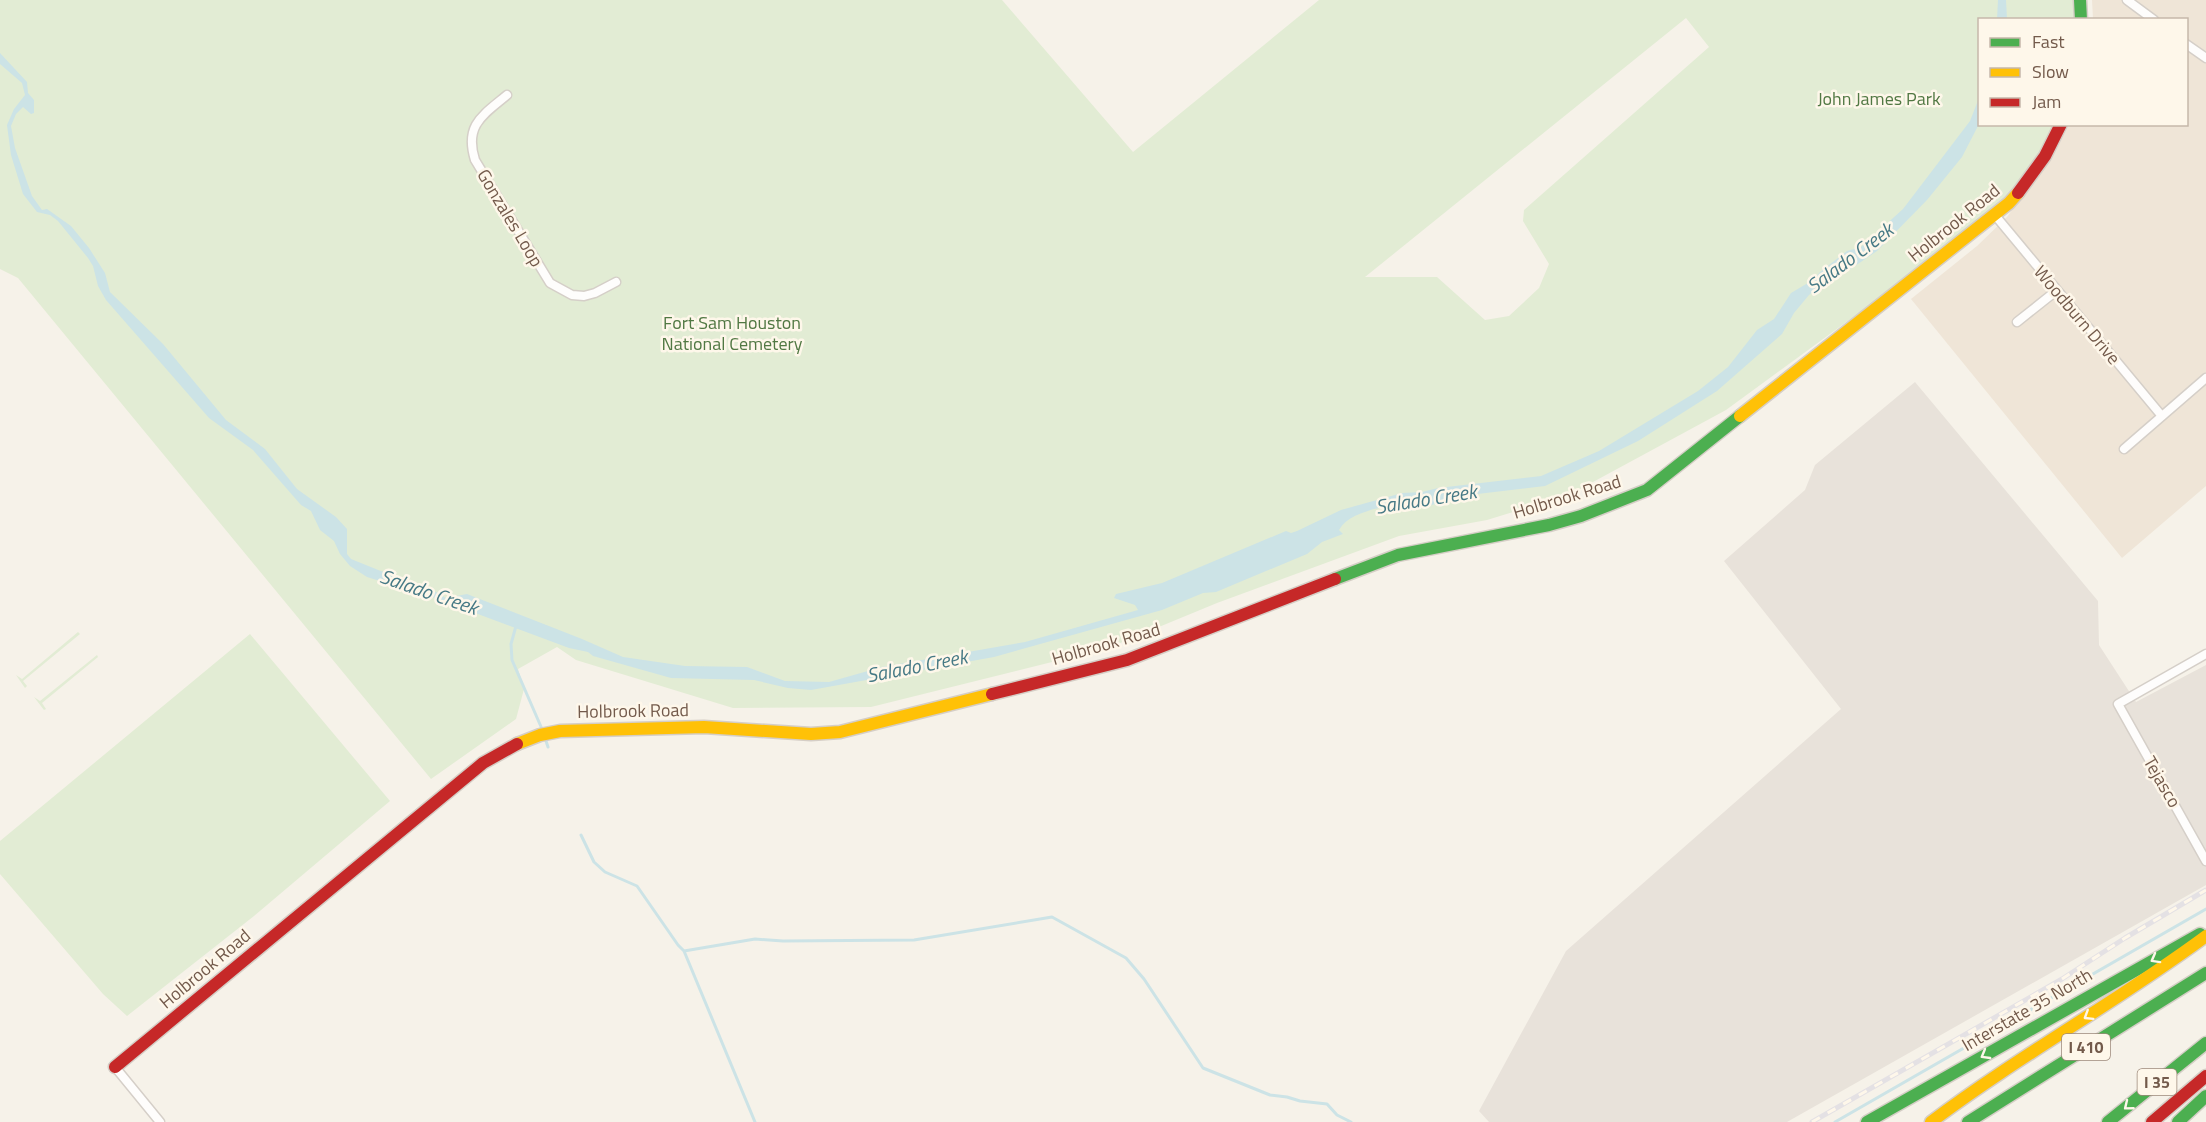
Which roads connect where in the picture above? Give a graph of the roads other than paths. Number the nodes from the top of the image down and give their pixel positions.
1 (2080, 0) edge
2 (2127, 0) edge
3 (2081, 18) edge
4 (2151, 18) edge
5 (2188, 45) edge
6 (2206, 58) edge
7 (507, 95) dead end
8 (2060, 126) edge
9 (1994, 214) junction
10 (616, 282) dead end
11 (2056, 291) junction
12 (2018, 322) dead end
13 (2206, 378) edge
14 (2161, 415) junction
15 (2124, 449) dead end
16 (2206, 654) edge
17 (2206, 861) edge
18 (2206, 930) edge
19 (2206, 936) edge
20 (2206, 973) edge
21 (2206, 1042) edge
22 (115, 1067) joint
23 (2206, 1076) edge
24 (2206, 1096) edge
25 (160, 1122) edge
26 (1867, 1122) edge
27 (1931, 1122) edge
28 (1968, 1122) edge
29 (2108, 1122) edge
30 (2152, 1122) edge
31 (2178, 1122) edge

1 - 3 main road
2 - 4 street
5 - 6 street
7 - 10 street, Gonzales Loop
8 - 9 main road, Holbrook Road
9 - 11 street, Woodburn Drive
9 - 22 main road, Holbrook Road
11 - 12 street
11 - 14 street, Woodburn Drive
13 - 14 street
14 - 15 street
16 - 17 street, Tejasco
18 -> 26 main road, Interstate 35 North
19 -> 27 main road
20 - 28 main road, I 410
21 -> 29 main road, I 35
22 - 25 street
23 - 30 main road, I 35
24 - 31 main road

